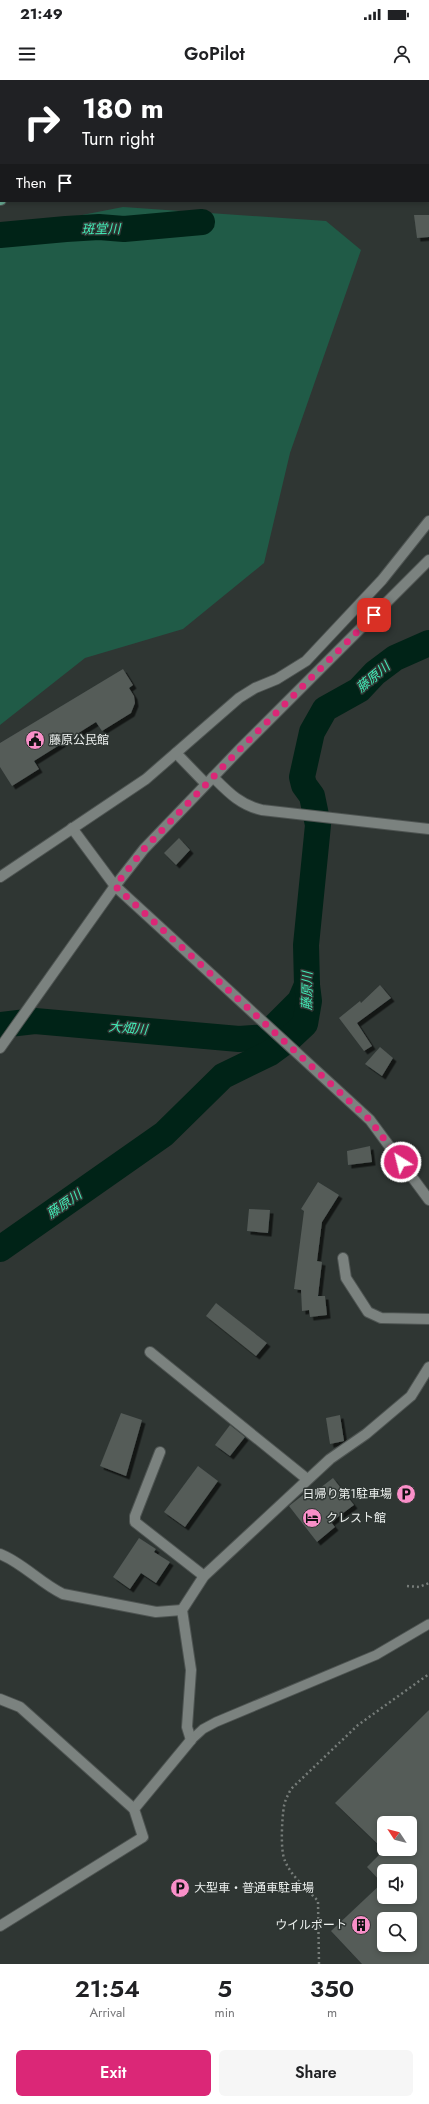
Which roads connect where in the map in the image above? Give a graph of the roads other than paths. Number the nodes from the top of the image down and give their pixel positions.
1 (429, 520) edge
2 (429, 560) edge
3 (176, 753) junction
4 (209, 780) junction
5 (72, 828) junction
6 (429, 829) edge
7 (0, 877) edge
8 (115, 886) junction
9 (0, 1048) edge
10 (429, 1200) edge
11 (343, 1258) dead end
12 (429, 1319) edge
13 (150, 1352) dead end
14 (429, 1367) edge
15 (160, 1452) dead end
16 (307, 1479) junction
17 (0, 1554) edge
18 (204, 1576) junction
19 (182, 1610) junction
20 (429, 1624) edge
21 (0, 1699) edge
22 (191, 1740) junction
23 (134, 1809) junction
24 (0, 1926) edge

1 - 3 street
2 - 4 street
3 - 4 street
3 - 5 street
4 - 6 street
4 - 8 street
5 - 7 street
5 - 8 street
8 - 9 street
8 - 10 street
11 - 12 street
13 - 16 street
14 - 16 street
15 - 18 street
16 - 18 street
17 - 19 street
18 - 19 street
19 - 22 street
20 - 22 lane
21 - 23 street
22 - 23 street
23 - 24 street

